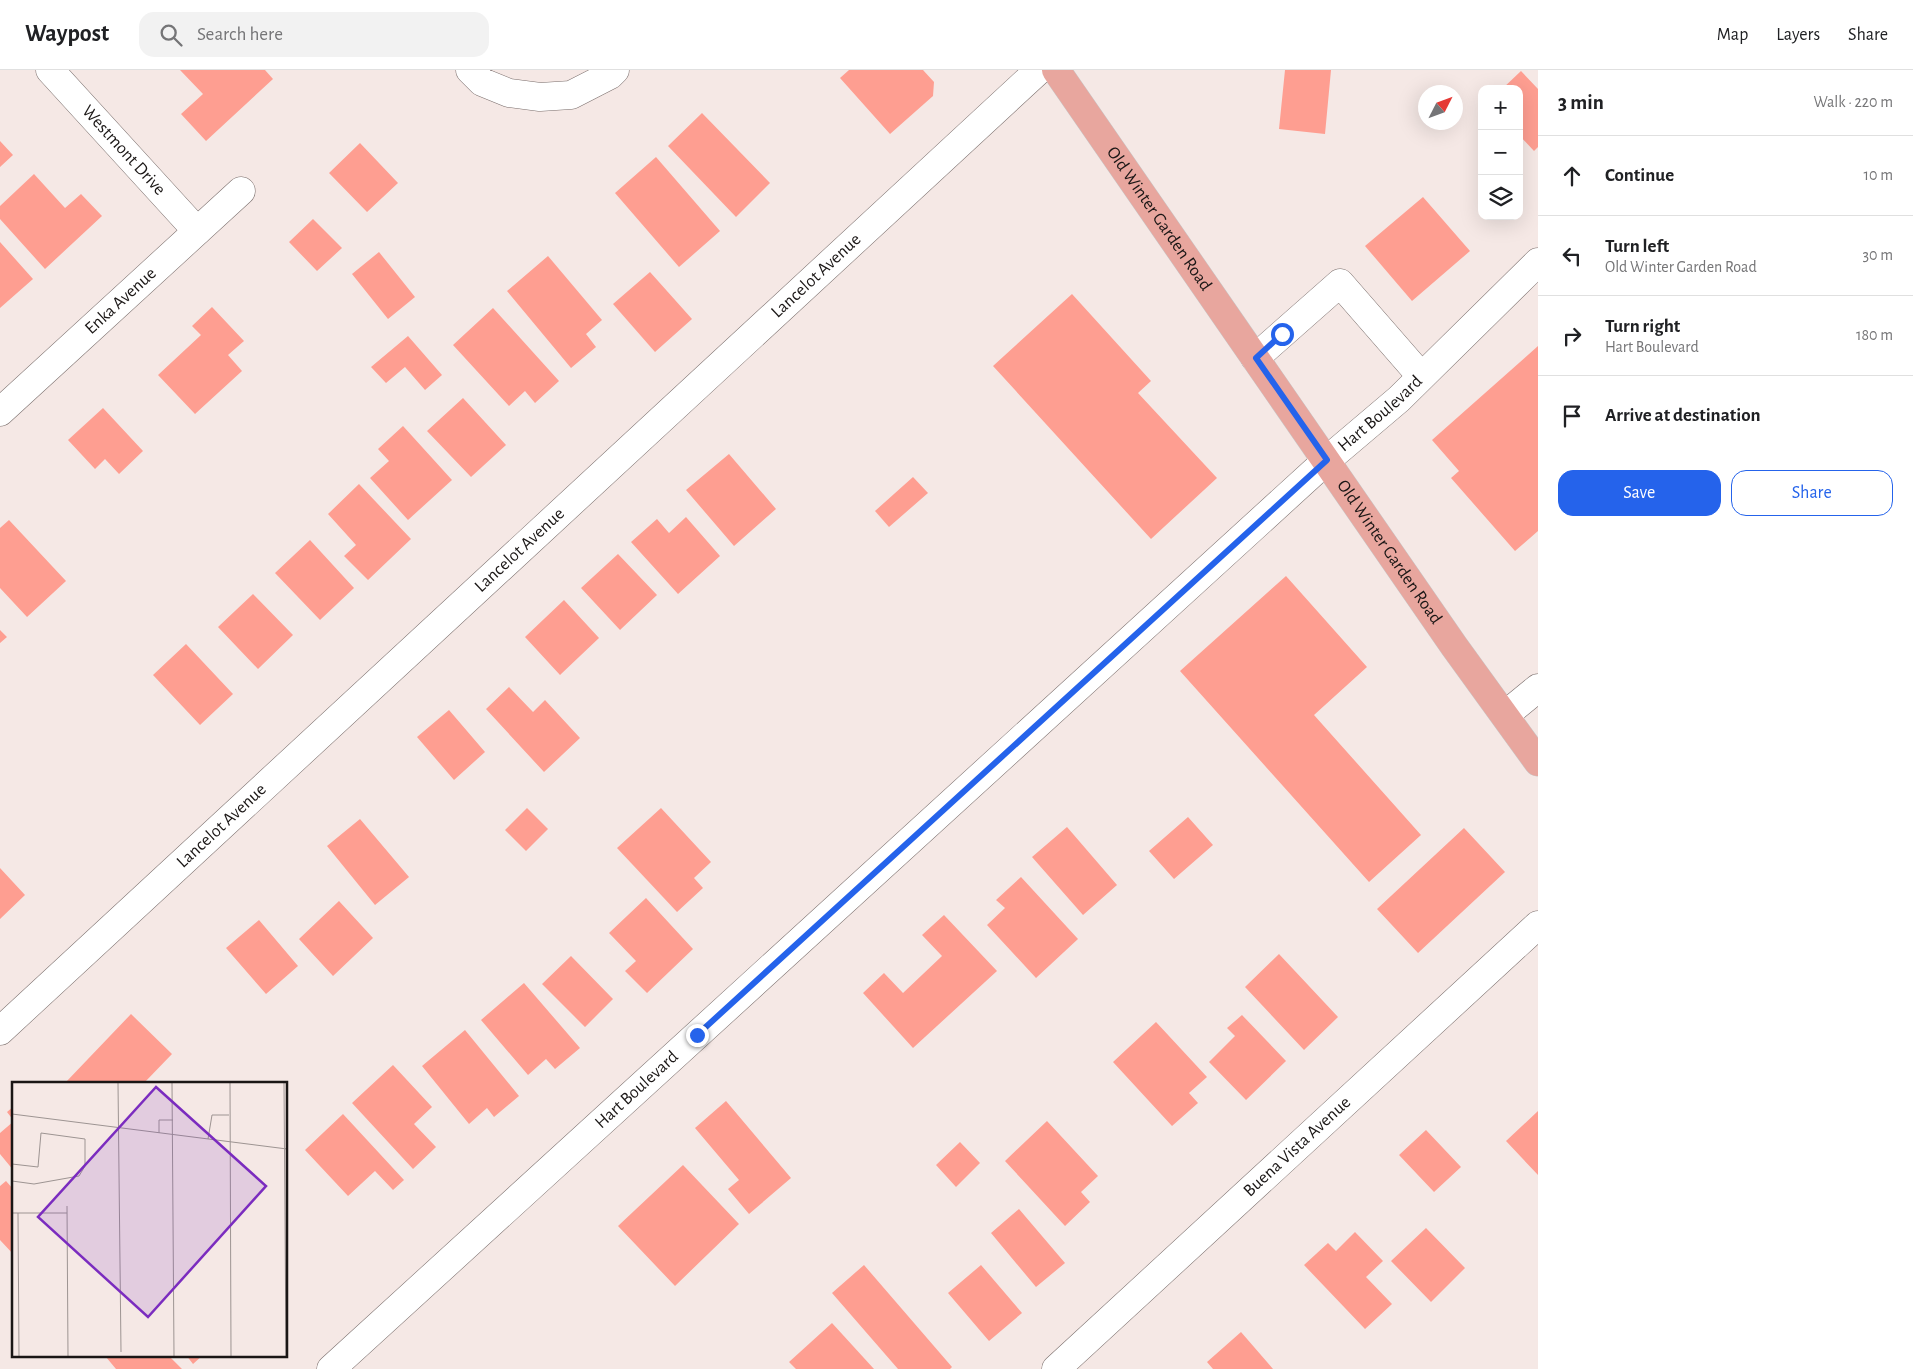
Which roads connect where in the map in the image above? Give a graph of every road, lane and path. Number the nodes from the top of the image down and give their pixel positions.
1 (50, 70) edge
2 (470, 70) edge
3 (615, 70) edge
4 (1039, 70) edge
5 (1056, 70) edge
6 (241, 192) dead end
7 (197, 232) junction
8 (1538, 262) edge
9 (1256, 358) junction
10 (1421, 376) junction
11 (0, 412) edge
12 (1327, 460) junction
13 (1538, 688) edge
14 (1505, 715) junction
15 (1538, 762) edge
16 (1538, 925) edge
17 (0, 1031) edge
18 (330, 1369) edge
19 (1056, 1369) edge

1 - 7 street, Westmont Drive
2 - 3 street
4 - 17 street, Lancelot Avenue
5 - 9 main road, Old Winter Garden Road
6 - 7 street, Enka Avenue
7 - 11 street, Enka Avenue
8 - 10 street, Hart Boulevard
9 - 10 street
9 - 12 main road, Old Winter Garden Road
10 - 12 street, Hart Boulevard
12 - 14 main road, Old Winter Garden Road
12 - 18 street, Hart Boulevard
13 - 14 street
14 - 15 main road, Old Winter Garden Road
16 - 19 street, Buena Vista Avenue

